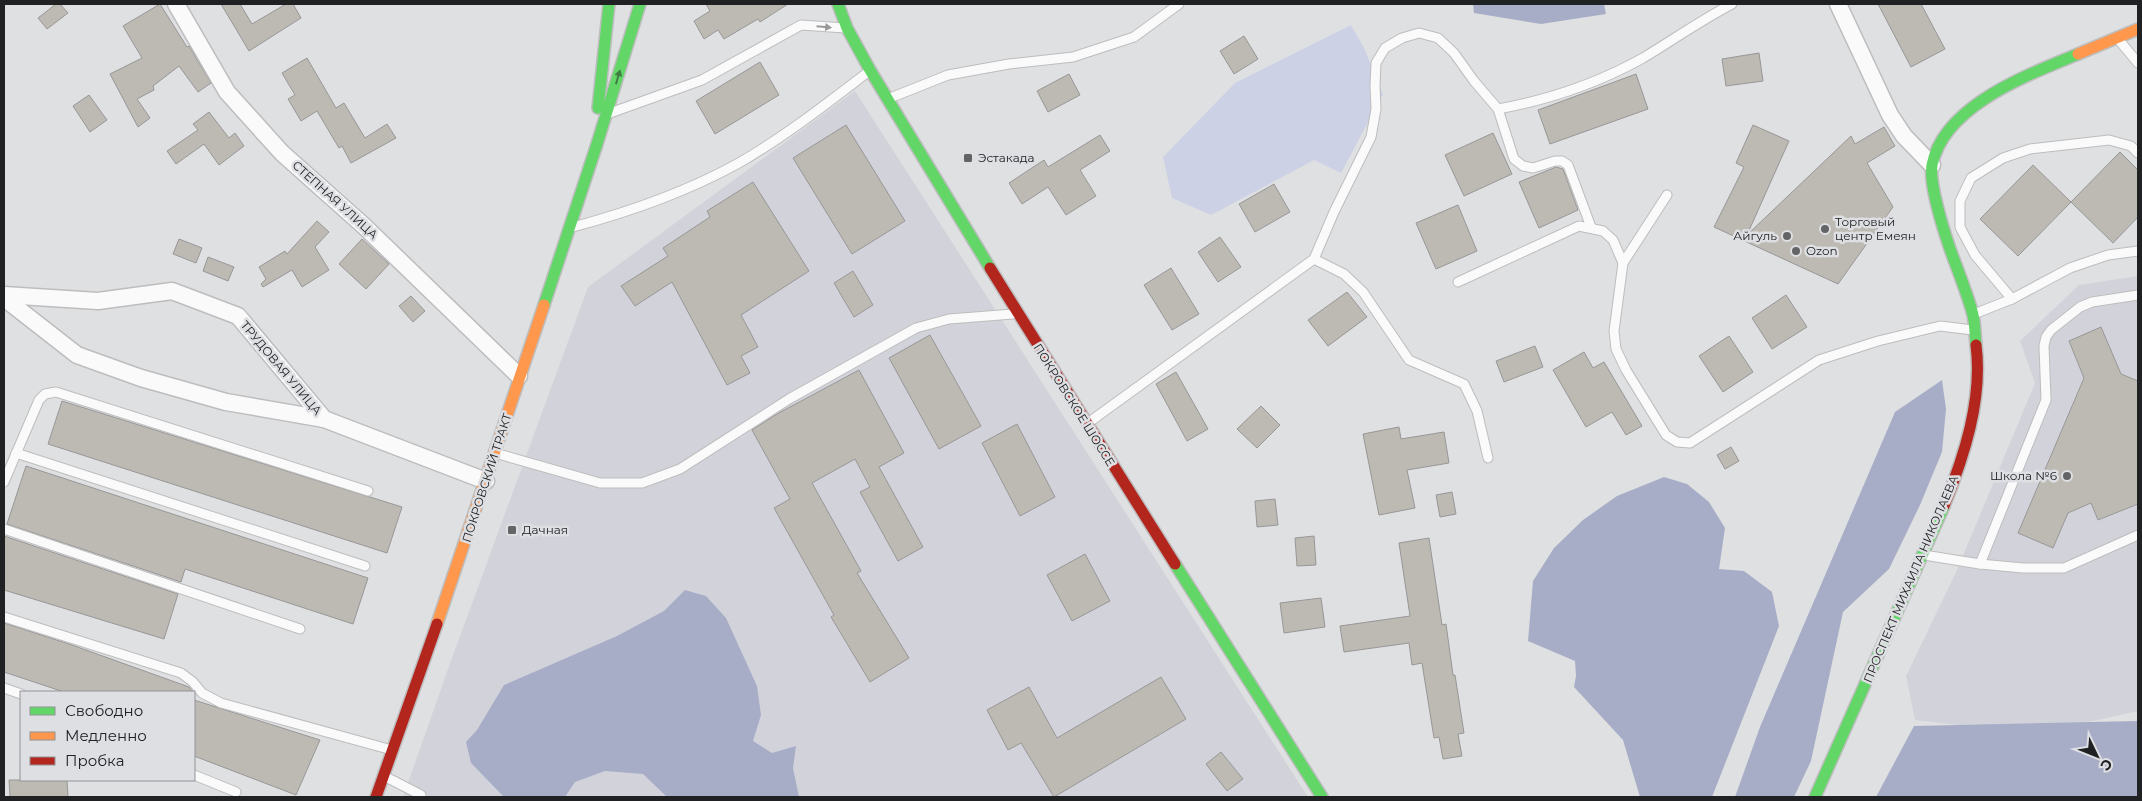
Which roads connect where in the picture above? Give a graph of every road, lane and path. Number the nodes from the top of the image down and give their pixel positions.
1 (176, 4) edge
2 (609, 4) edge
3 (640, 4) edge
4 (838, 4) edge
5 (1178, 4) edge
6 (1732, 4) edge
7 (1838, 4) edge
8 (847, 28) junction
9 (2138, 29) edge
10 (2118, 39) junction
11 (2138, 63) edge
12 (870, 70) junction
13 (888, 99) junction
14 (1498, 109) junction
15 (608, 113) junction
16 (2138, 153) edge
17 (592, 157) junction
18 (1932, 165) junction
19 (1666, 196) dead end
20 (1591, 227) junction
21 (570, 228) junction
22 (2138, 252) edge
23 (1314, 259) junction
24 (1623, 263) junction
25 (1458, 282) dead end
26 (2138, 295) edge
27 (4, 296) edge
28 (2012, 299) junction
29 (1017, 313) junction
30 (1973, 315) junction
31 (1976, 330) junction
32 (519, 376) junction
33 (324, 419) junction
34 (1086, 425) junction
35 (495, 452) junction
36 (16, 454) junction
37 (1488, 458) dead end
38 (486, 480) junction
39 (4, 482) edge
40 (368, 491) dead end
41 (4, 529) edge
42 (2138, 535) edge
43 (1922, 555) junction
44 (1980, 564) junction
45 (365, 566) dead end
46 (4, 617) edge
47 (300, 629) dead end
48 (4, 688) edge
49 (20, 694) edge
50 (392, 750) junction
51 (195, 775) edge
52 (384, 776) junction
53 (236, 792) dead end
54 (376, 797) edge
55 (421, 797) edge
56 (1322, 797) edge
57 (1815, 797) edge

1 - 32 street, СТЕПНАЯ УЛИЦА
2 - 17 main road
15 -> 3 main road
4 - 8 main road, ПОКРОВСКОЕ ШОССЕ
5 - 13 lane
6 - 14 lane
7 - 18 street
8 - 12 main road, ПОКРОВСКОЕ ШОССЕ
15 -> 8 lane
9 - 10 main road, ПРОСПЕКТ МИХАИЛА НИКОЛАЕВА
10 - 11 lane
10 - 18 main road, ПРОСПЕКТ МИХАИЛА НИКОЛАЕВА
12 - 13 main road, ПОКРОВСКОЕ ШОССЕ
12 - 21 lane
13 - 29 main road, ПОКРОВСКОЕ ШОССЕ
14 - 20 lane
14 - 23 lane
15 - 17 main road
16 - 28 lane
17 - 21 main road, ПОКРОВСКИЙ ТРАКТ
18 - 30 main road, ПРОСПЕКТ МИХАИЛА НИКОЛАЕВА
19 - 24 lane
20 - 24 lane
20 - 25 lane
21 - 32 main road, ПОКРОВСКИЙ ТРАКТ
22 - 28 lane
23 - 34 lane
23 - 37 lane
24 - 31 lane
26 - 44 lane
27 - 33 street, ТРУДОВАЯ УЛИЦА
27 - 33 street, ТРУДОВАЯ УЛИЦА
28 - 30 lane
29 - 34 main road, ПОКРОВСКОЕ ШОССЕ
29 - 35 lane
30 - 31 main road, ПРОСПЕКТ МИХАИЛА НИКОЛАЕВА
31 - 43 main road, ПРОСПЕКТ МИХАИЛА НИКОЛАЕВА
32 - 35 main road, ПОКРОВСКИЙ ТРАКТ
33 - 38 street, ТРУДОВАЯ УЛИЦА
34 - 56 main road, ПОКРОВСКОЕ ШОССЕ
35 - 38 main road, ПОКРОВСКИЙ ТРАКТ
36 - 39 lane
36 - 40 lane
36 - 45 lane
38 - 50 main road, ПОКРОВСКИЙ ТРАКТ
41 - 47 lane
42 - 44 lane
43 - 44 lane
43 - 57 main road, ПРОСПЕКТ МИХАИЛА НИКОЛАЕВА
46 - 50 lane
48 - 49 lane
50 - 52 main road, ПОКРОВСКИЙ ТРАКТ
51 - 53 lane
52 - 54 main road, ПОКРОВСКИЙ ТРАКТ
52 - 55 lane

